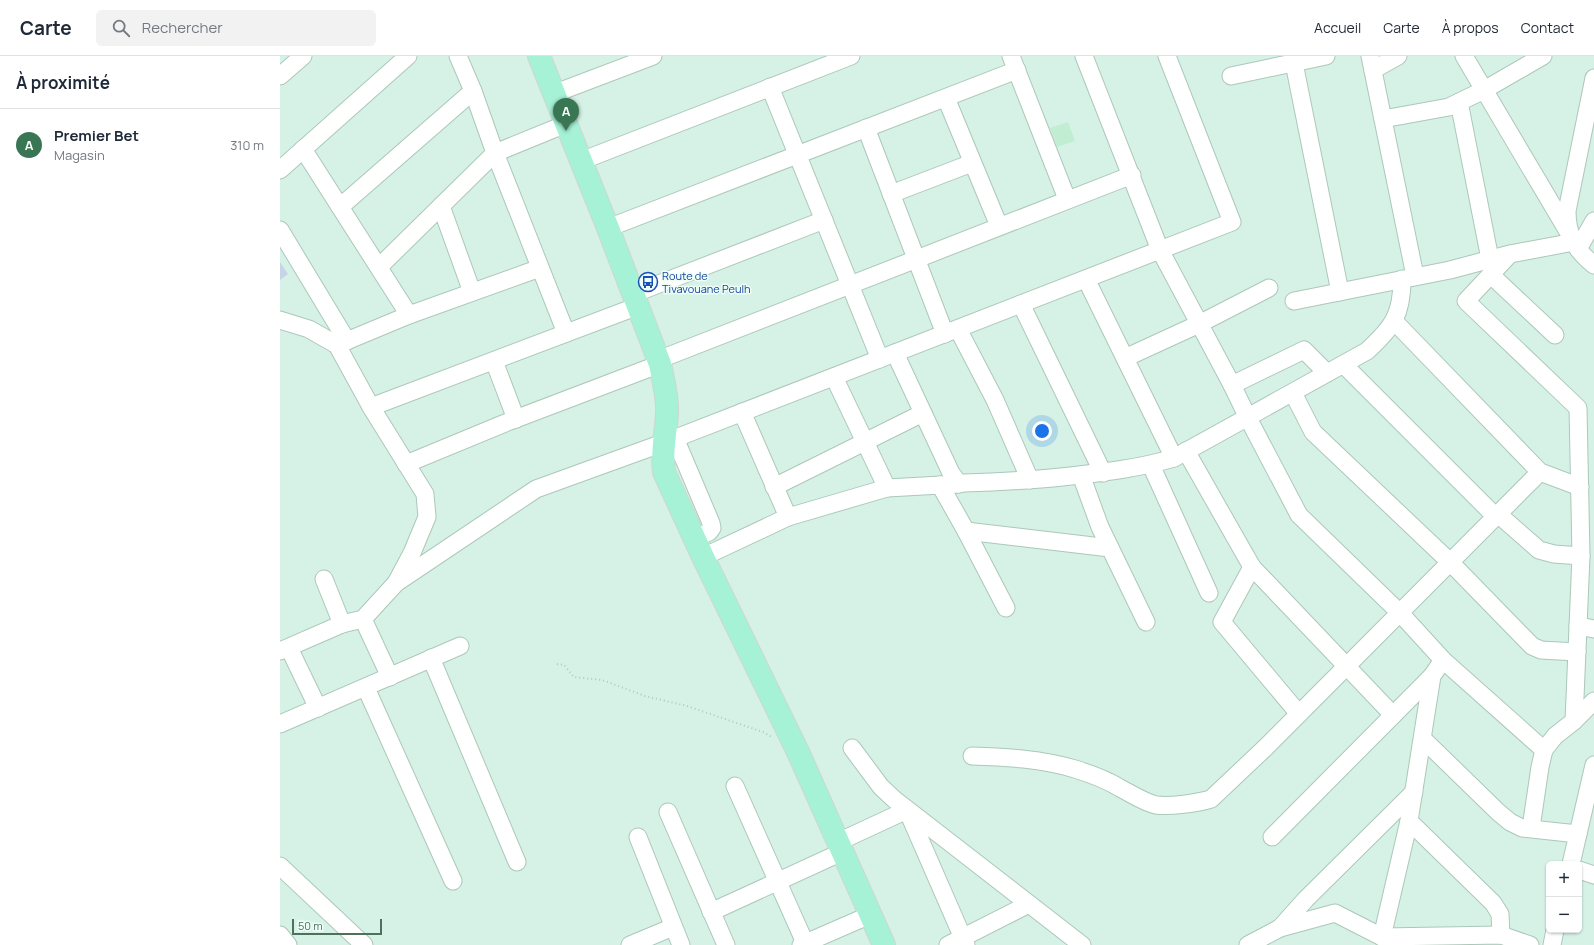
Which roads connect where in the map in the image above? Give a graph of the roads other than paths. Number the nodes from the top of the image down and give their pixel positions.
1 (303, 56) edge
2 (408, 56) edge
3 (458, 56) edge
4 (539, 56) edge
5 (652, 56) edge
6 (1084, 56) edge
7 (1167, 56) edge
8 (1326, 56) edge
9 (1398, 56) edge
10 (1464, 56) edge
11 (1543, 56) edge
12 (844, 57) edge
13 (631, 60) edge
14 (1014, 63) edge
15 (1294, 63) junction
16 (1372, 63) edge
17 (280, 76) edge
18 (1231, 76) dead end
19 (1594, 78) edge
20 (770, 88) junction
21 (1484, 90) junction
22 (473, 91) junction
23 (553, 94) junction
24 (946, 98) junction
25 (1459, 102) junction
26 (1383, 120) junction
27 (566, 124) junction
28 (866, 128) junction
29 (303, 149) junction
30 (495, 153) junction
31 (797, 155) junction
32 (581, 161) junction
33 (972, 163) junction
34 (280, 170) edge
35 (1132, 175) junction
36 (892, 194) junction
37 (1067, 199) junction
38 (441, 206) junction
39 (340, 207) junction
40 (824, 220) junction
41 (1594, 222) edge
42 (999, 226) junction
43 (608, 228) junction
44 (280, 230) edge
45 (1574, 242) junction
46 (1160, 250) junction
47 (916, 260) junction
48 (1594, 265) edge
49 (379, 267) junction
50 (1491, 267) junction
51 (540, 268) junction
52 (1409, 278) junction
53 (1086, 279) junction
54 (850, 286) junction
55 (1269, 288) dead end
56 (472, 292) junction
57 (1340, 292) junction
58 (636, 300) junction
59 (1294, 301) dead end
60 (1021, 304) junction
61 (409, 315) junction
62 (280, 320) edge
63 (1394, 321) junction
64 (1199, 324) junction
65 (951, 331) junction
66 (566, 333) junction
67 (1555, 335) dead end
68 (342, 343) junction
69 (887, 356) junction
70 (1125, 358) junction
71 (494, 361) junction
72 (659, 362) junction
73 (1344, 365) junction
74 (1328, 373) junction
75 (834, 377) junction
76 (1232, 385) junction
77 (1293, 393) junction
78 (372, 407) junction
79 (742, 412) junction
80 (923, 413) junction
81 (1248, 418) junction
82 (516, 419) junction
83 (669, 441) junction
84 (864, 442) junction
85 (1180, 455) junction
86 (406, 464) junction
87 (1151, 465) junction
88 (1540, 472) junction
89 (1103, 473) junction
90 (1082, 475) junction
91 (1030, 480) junction
92 (959, 484) junction
93 (940, 485) junction
94 (774, 487) junction
95 (1580, 487) junction
96 (886, 488) junction
97 (1497, 515) junction
98 (788, 517) junction
99 (966, 531) junction
100 (698, 548) junction
101 (1110, 548) junction
102 (1581, 556) junction
103 (1450, 562) junction
104 (1252, 567) junction
105 (324, 579) dead end
106 (396, 583) junction
107 (1209, 593) dead end
108 (1006, 608) dead end
109 (1400, 613) junction
110 (362, 619) junction
111 (1146, 622) dead end
112 (342, 624) junction
113 (1586, 628) edge
114 (460, 646) dead end
115 (284, 650) edge
116 (1577, 652) junction
117 (431, 658) junction
118 (1443, 660) junction
119 (1347, 666) junction
120 (1432, 676) junction
121 (390, 677) junction
122 (366, 688) junction
123 (1594, 701) edge
124 (318, 708) junction
125 (1299, 714) junction
126 (1393, 715) junction
127 (1574, 721) junction
128 (280, 724) edge
129 (1423, 739) junction
130 (852, 748) dead end
131 (1544, 750) junction
132 (972, 756) dead end
133 (1594, 765) edge
134 (735, 786) dead end
135 (1592, 786) edge
136 (1414, 792) junction
137 (907, 810) junction
138 (668, 812) dead end
139 (1410, 820) junction
140 (1531, 828) junction
141 (1578, 834) junction
142 (638, 837) dead end
143 (1272, 837) dead end
144 (840, 847) junction
145 (1572, 861) edge
146 (517, 862) dead end
147 (280, 866) edge
148 (1582, 871) edge
149 (1594, 875) edge
150 (452, 881) dead end
151 (778, 882) junction
152 (1029, 904) junction
153 (711, 912) junction
154 (870, 914) junction
155 (673, 926) junction
156 (1280, 928) junction
157 (1554, 933) edge
158 (280, 935) edge
159 (1501, 935) junction
160 (1382, 937) junction
161 (959, 943) edge
162 (804, 944) edge
163 (288, 945) edge
164 (364, 945) edge
165 (630, 945) edge
166 (681, 945) edge
167 (726, 945) edge
168 (884, 945) edge
169 (1082, 945) edge
170 (1248, 945) edge
171 (1530, 945) edge
172 (1552, 945) edge

1 - 17 street
2 - 29 street
3 - 22 street
4 - 23 main road
5 - 13 street
6 - 35 street
7 - 46 street
8 - 15 street
9 - 16 street
10 - 21 street
11 - 21 street
12 - 20 street
13 - 23 street
14 - 24 street
14 - 37 street
15 - 18 street
15 - 57 street
16 - 26 street
19 - 45 street
20 - 31 street
20 - 32 street
21 - 25 street
21 - 45 street
22 - 30 street
22 - 39 street
23 - 27 main road
24 - 28 street
24 - 33 street
25 - 26 street
25 - 50 street
26 - 52 street
27 - 30 street
27 - 32 main road
28 - 31 street
28 - 36 street
29 - 34 street
29 - 39 street
30 - 38 street
30 - 51 street
31 - 40 street
31 - 43 street
32 - 43 main road
33 - 36 street
33 - 42 street
35 - 37 street
35 - 46 street
36 - 47 street
37 - 42 street
38 - 49 street
38 - 56 street
39 - 49 street
40 - 54 street
40 - 58 street
41 - 45 street
42 - 47 street
43 - 58 main road
44 - 68 street
45 - 48 street
45 - 50 street
46 - 53 street
46 - 64 street
47 - 54 street
47 - 65 street
49 - 61 street
50 - 52 street
50 - 67 street
50 - 95 street
51 - 56 street
51 - 66 street
52 - 57 street
52 - 63 street
53 - 60 street
53 - 70 street
54 - 69 street
54 - 72 street
55 - 64 street
56 - 61 street
57 - 59 street
58 - 66 street
58 - 72 main road
60 - 65 street
60 - 89 street
61 - 68 street
62 - 68 street
63 - 73 street
63 - 88 street
64 - 70 street
64 - 76 street
65 - 69 street
65 - 91 street
66 - 71 street
68 - 78 street
69 - 75 street
69 - 80 street
70 - 85 street
71 - 78 street
71 - 82 street
72 - 82 street
72 - 83 main road
73 - 74 street
73 - 97 street
74 - 76 street
74 - 77 street
75 - 79 street
75 - 84 street
76 - 81 street
77 - 81 street
77 - 103 street
78 - 86 street
79 - 83 street
79 - 94 street
80 - 84 street
80 - 92 street
81 - 85 street
81 - 109 street
82 - 86 street
83 - 100 main road
83 - 106 street
84 - 94 street
84 - 96 street
85 - 87 street
85 - 104 street
86 - 106 street
87 - 89 street
87 - 107 street
88 - 95 street
88 - 97 street
89 - 90 street
90 - 91 street
90 - 101 street
91 - 92 street
92 - 93 street
93 - 96 street
93 - 99 street
94 - 98 street
95 - 102 street
96 - 98 street
97 - 102 street
97 - 103 street
98 - 100 street
99 - 101 street
99 - 108 street
100 - 144 main road
101 - 111 street
102 - 113 street
103 - 109 street
103 - 116 street
104 - 119 street
104 - 125 street
105 - 112 street
106 - 110 street
109 - 118 street
109 - 119 street
110 - 112 street
110 - 121 street
112 - 115 street
113 - 116 street
114 - 117 street
115 - 124 street
116 - 127 street
117 - 121 street
117 - 146 street
118 - 120 street
118 - 131 street
119 - 125 street
119 - 126 street
120 - 126 street
120 - 129 street
121 - 122 street
122 - 124 street
122 - 150 street
123 - 127 street
124 - 128 street
125 - 132 street
126 - 143 street
127 - 131 street
129 - 136 street
129 - 140 street
130 - 137 street
131 - 140 street
133 - 135 street
134 - 151 street
135 - 141 street
136 - 139 street
136 - 156 street
137 - 144 street
137 - 152 street
137 - 161 street
138 - 153 street
139 - 159 street
139 - 160 street
140 - 141 street
141 - 145 street
142 - 155 street
144 - 151 street
144 - 154 main road
147 - 164 street
148 - 149 street
151 - 153 street
151 - 162 street
152 - 161 street
152 - 169 street
153 - 167 street
154 - 162 street
154 - 168 main road
155 - 165 street
155 - 166 street
156 - 160 street
156 - 170 street
157 - 172 street
158 - 163 street
159 - 160 street
159 - 171 street

